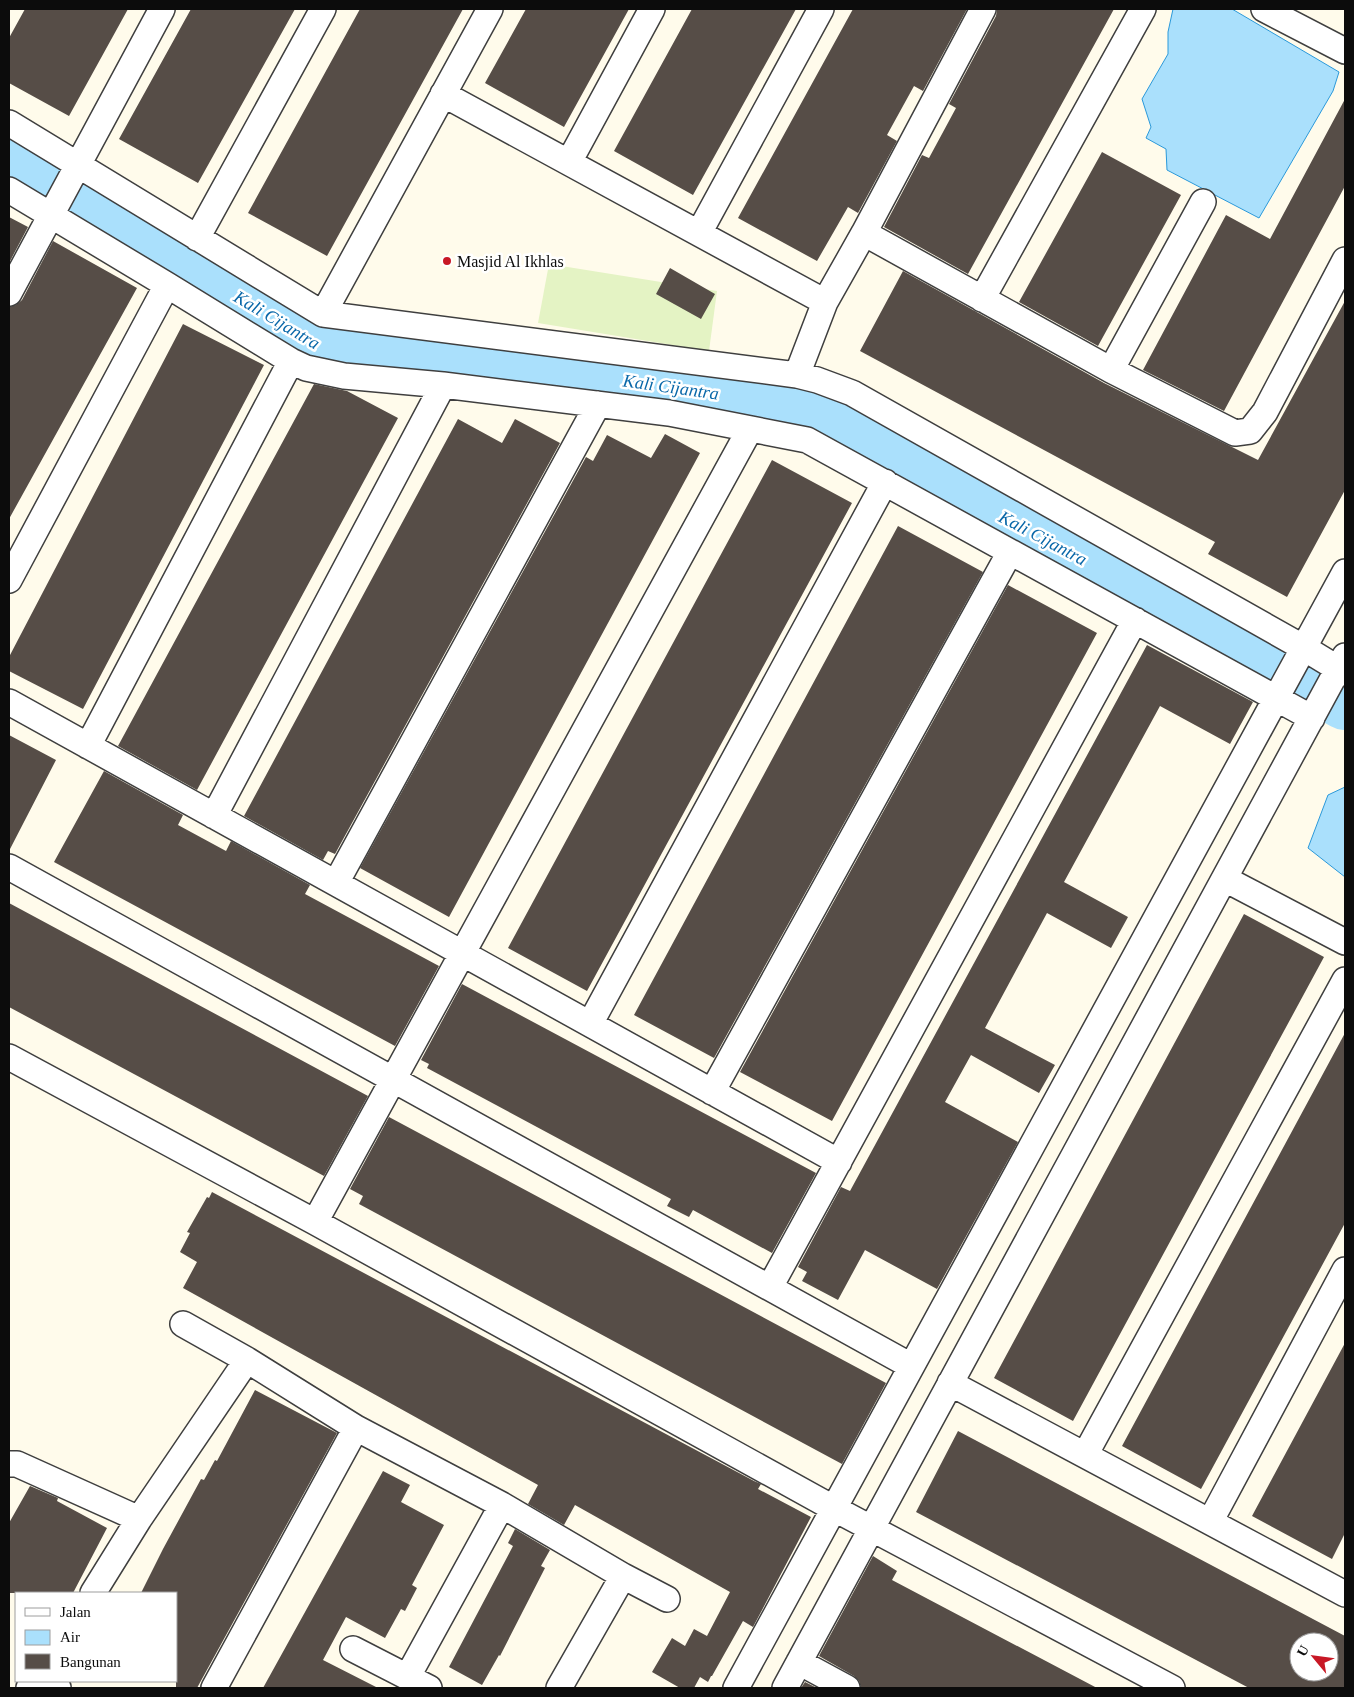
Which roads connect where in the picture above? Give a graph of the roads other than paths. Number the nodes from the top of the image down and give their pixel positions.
1 (162, 9) edge
2 (323, 9) edge
3 (490, 9) edge
4 (652, 9) edge
5 (821, 9) edge
6 (983, 9) edge
7 (1143, 9) edge
8 (1264, 9) edge
9 (1345, 51) edge
10 (443, 94) junction
11 (9, 123) edge
12 (568, 162) junction
13 (75, 170) junction
14 (9, 190) edge
15 (1203, 202) dead end
16 (53, 213) junction
17 (699, 233) junction
18 (864, 233) junction
19 (197, 238) junction
20 (1345, 260) edge
21 (167, 285) junction
22 (9, 293) edge
23 (982, 299) junction
24 (825, 302) junction
25 (323, 314) junction
26 (291, 361) junction
27 (1111, 370) junction
28 (797, 375) junction
29 (443, 385) junction
30 (598, 404) junction
31 (750, 429) junction
32 (885, 482) junction
33 (1010, 552) junction
34 (1345, 572) edge
35 (9, 580) edge
36 (1135, 620) junction
37 (1303, 651) junction
38 (1341, 669) edge
39 (1278, 694) junction
40 (9, 702) edge
41 (1315, 712) junction
42 (88, 746) junction
43 (214, 816) junction
44 (9, 867) edge
45 (1225, 878) junction
46 (336, 883) junction
47 (1345, 942) edge
48 (463, 954) junction
49 (1345, 980) edge
50 (590, 1024) junction
51 (9, 1057) edge
52 (394, 1080) junction
53 (712, 1092) junction
54 (839, 1162) junction
55 (315, 1222) junction
56 (1345, 1270) edge
57 (770, 1288) junction
58 (183, 1324) dead end
59 (247, 1360) junction
60 (911, 1366) junction
61 (950, 1383) junction
62 (356, 1428) junction
63 (1085, 1455) junction
64 (9, 1464) edge
65 (502, 1505) junction
66 (834, 1508) junction
67 (139, 1519) junction
68 (1210, 1522) junction
69 (872, 1527) junction
70 (623, 1576) junction
71 (1343, 1587) edge
72 (94, 1592) edge
73 (667, 1599) dead end
74 (353, 1649) dead end
75 (799, 1662) junction
76 (408, 1676) junction
77 (214, 1688) edge
78 (429, 1688) edge
79 (558, 1688) edge
80 (736, 1688) edge
81 (784, 1688) edge
82 (847, 1688) edge
83 (1172, 1688) edge

1 - 13 street
2 - 19 street
3 - 10 street
4 - 12 street
5 - 17 street
6 - 18 street
7 - 23 street
8 - 9 street
10 - 12 street
10 - 25 street
11 - 13 street
12 - 17 street
13 - 16 street
13 - 19 street
14 - 16 street
15 - 27 street
16 - 21 street
16 - 22 street
17 - 24 street
18 - 23 street
18 - 24 street
19 - 25 street
20 - 27 street
21 - 26 street
21 - 35 street
23 - 27 street
24 - 28 street
25 - 28 street
26 - 29 street
26 - 42 street
28 - 37 street
29 - 30 street
29 - 43 street
30 - 31 street
30 - 46 street
31 - 32 street
31 - 48 street
32 - 33 street
32 - 50 street
33 - 36 street
33 - 53 street
34 - 37 street
36 - 39 street
36 - 54 street
37 - 38 street
37 - 39 street
38 - 41 street
39 - 41 street
39 - 60 street
40 - 42 street
41 - 45 street
42 - 43 street
43 - 46 street
44 - 52 street
45 - 47 street
45 - 61 street
46 - 48 street
48 - 50 street
48 - 52 street
49 - 63 street
50 - 53 street
51 - 55 street
52 - 55 street
52 - 57 street
53 - 54 street
54 - 57 street
55 - 66 street
56 - 68 street
57 - 60 street
58 - 59 street
59 - 62 street
59 - 67 street
60 - 66 street
61 - 63 street
61 - 69 street
62 - 65 street
62 - 77 street
63 - 68 street
64 - 67 street
65 - 70 street
65 - 76 street
66 - 69 street
66 - 80 street
67 - 72 street
68 - 71 street
69 - 75 street
69 - 83 street
70 - 73 street
70 - 79 street
74 - 76 street
75 - 81 street
75 - 82 street
76 - 78 street

